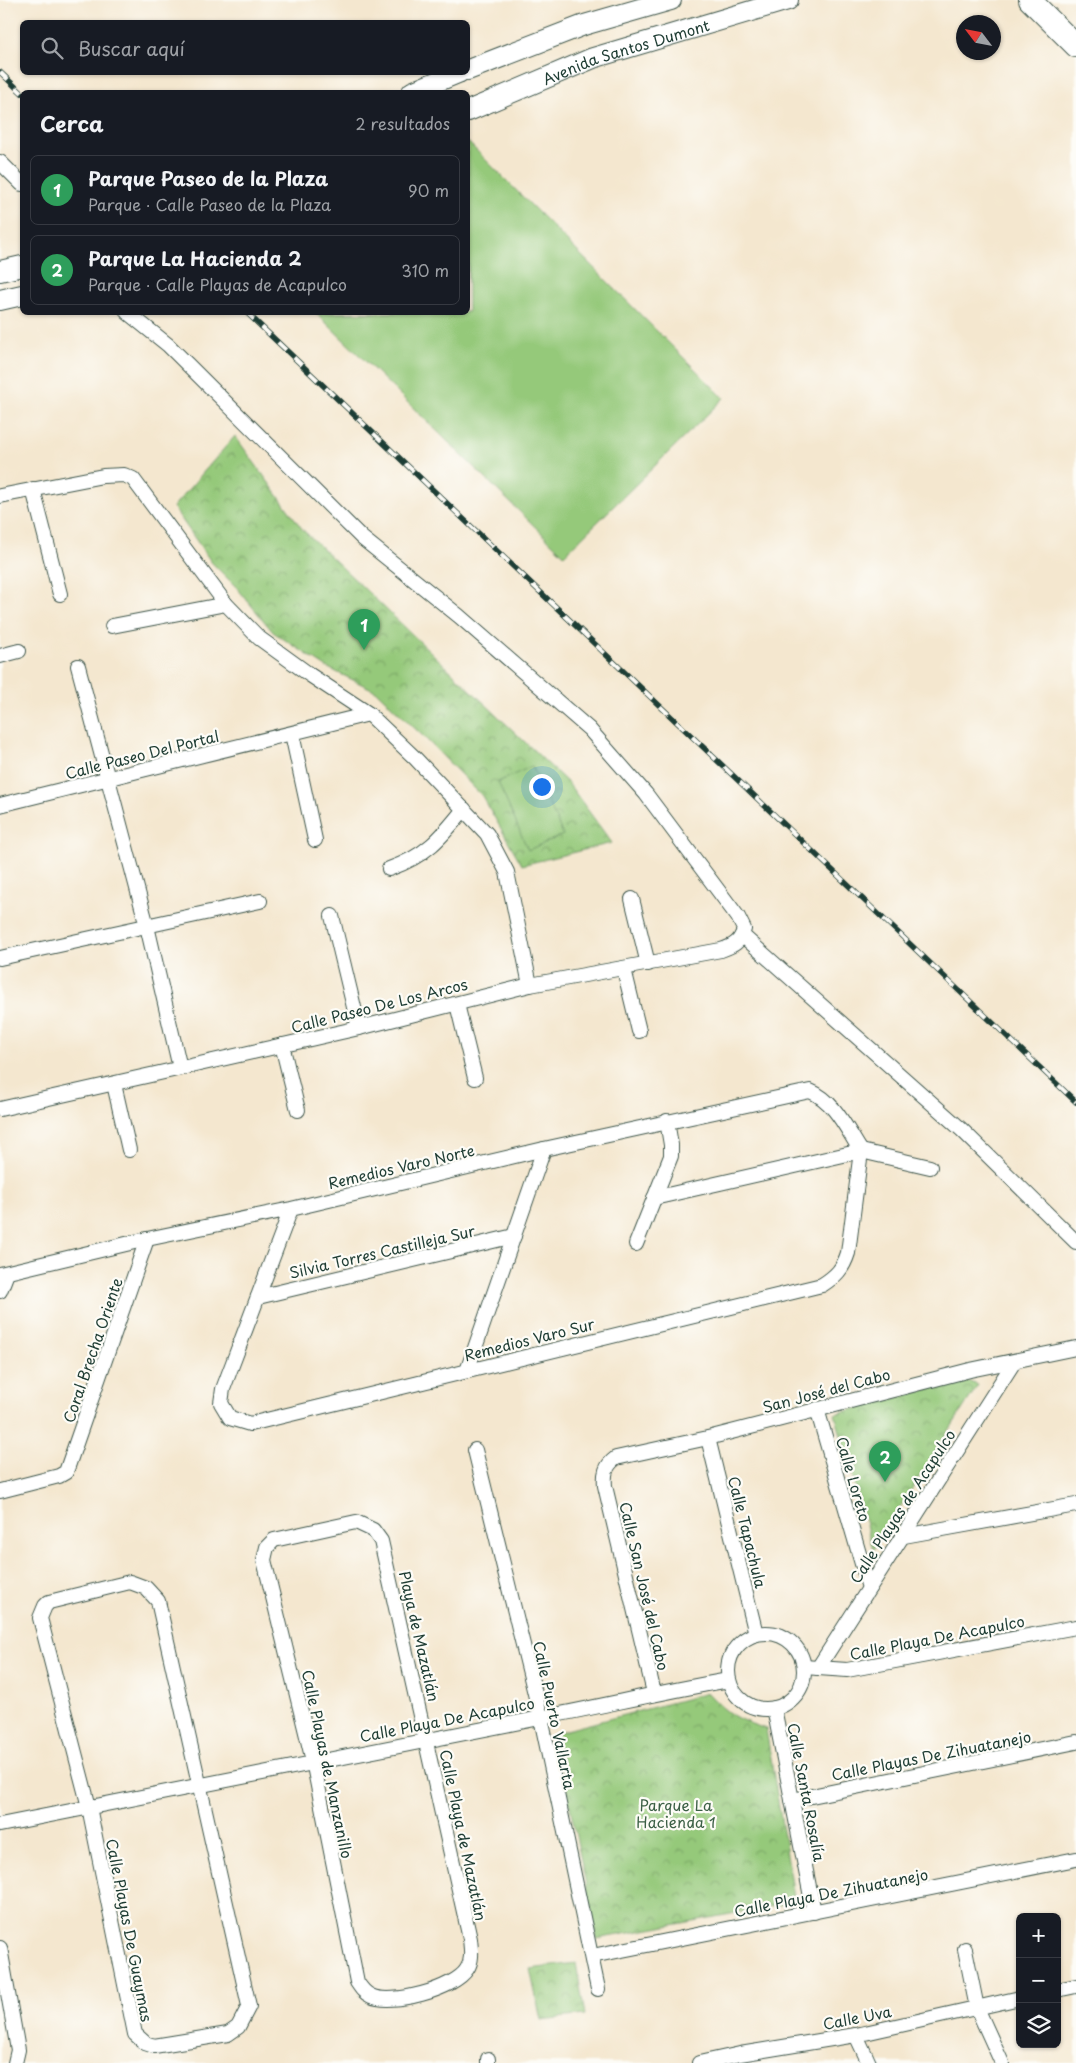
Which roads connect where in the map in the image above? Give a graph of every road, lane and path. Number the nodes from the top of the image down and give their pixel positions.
1 (671, 0) edge
2 (788, 0) edge
3 (1030, 0) edge
4 (1076, 46) edge
5 (470, 69) edge
6 (453, 75) edge
7 (417, 90) edge
8 (470, 109) edge
9 (0, 162) edge
10 (20, 182) edge
11 (20, 266) edge
12 (0, 271) edge
13 (20, 295) edge
14 (0, 300) edge
15 (131, 315) edge
16 (33, 489) junction
17 (0, 496) edge
18 (60, 594) dead end
19 (226, 604) junction
20 (112, 626) dead end
21 (19, 651) dead end
22 (0, 656) edge
23 (78, 666) dead end
24 (369, 714) junction
25 (292, 734) junction
26 (109, 778) junction
27 (0, 805) edge
28 (464, 809) junction
29 (315, 840) dead end
30 (389, 869) dead end
31 (632, 899) dead end
32 (260, 901) dead end
33 (332, 916) dead end
34 (147, 926) junction
35 (742, 935) junction
36 (0, 958) edge
37 (648, 964) junction
38 (624, 969) junction
39 (530, 985) junction
40 (457, 1004) junction
41 (360, 1028) junction
42 (640, 1031) dead end
43 (282, 1045) junction
44 (180, 1068) junction
45 (475, 1078) dead end
46 (114, 1084) junction
47 (1, 1105) edge
48 (298, 1110) dead end
49 (666, 1121) junction
50 (544, 1149) junction
51 (129, 1150) dead end
52 (861, 1152) junction
53 (930, 1167) dead end
54 (654, 1198) junction
55 (291, 1209) junction
56 (514, 1236) junction
57 (147, 1239) junction
58 (1076, 1242) edge
59 (636, 1244) dead end
60 (3, 1274) edge
61 (0, 1291) edge
62 (258, 1297) junction
63 (1076, 1348) edge
64 (1014, 1362) junction
65 (467, 1371) junction
66 (817, 1409) junction
67 (708, 1438) junction
68 (475, 1450) dead end
69 (605, 1486) joint
70 (0, 1491) edge
71 (1076, 1505) edge
72 (904, 1536) junction
73 (381, 1541) joint
74 (868, 1588) junction
75 (1076, 1627) edge
76 (756, 1634) junction
77 (804, 1667) junction
78 (818, 1668) junction
79 (728, 1680) junction
80 (654, 1693) junction
81 (774, 1708) junction
82 (542, 1718) junction
83 (427, 1739) junction
84 (1076, 1742) edge
85 (314, 1761) junction
86 (200, 1786) junction
87 (792, 1800) junction
88 (89, 1807) junction
89 (0, 1825) edge
90 (1076, 1859) edge
91 (814, 1912) junction
92 (965, 1949) dead end
93 (1, 1955) edge
94 (592, 1956) junction
95 (353, 1966) joint
96 (1076, 1986) edge
97 (598, 1988) dead end
98 (1061, 1989) edge
99 (1016, 1999) edge
100 (977, 2008) junction
101 (856, 2034) junction
102 (742, 2058) edge
103 (16, 2063) edge
104 (699, 2063) edge
105 (869, 2063) edge
106 (1002, 2063) edge

1 - 5 main road
2 - 8 main road, Avenida Santos Dumont
3 - 4 main road
6 - 7 main road
9 - 10 street
11 - 12 main road
13 - 14 main road
15 - 35 street
16 - 17 street
16 - 18 street
16 - 19 street
19 - 20 street
19 - 24 street
21 - 22 street
23 - 26 street
24 - 25 street, Calle Paseo Del Portal
24 - 28 street
25 - 26 street, Calle Paseo Del Portal
25 - 29 street
26 - 27 street, Calle Paseo Del Portal
26 - 34 street
28 - 30 street
28 - 39 street
31 - 37 street
32 - 34 street
33 - 41 street
34 - 36 street
34 - 44 street
35 - 37 street, Calle Paseo De Los Arcos
35 - 58 street
37 - 38 street, Calle Paseo De Los Arcos
38 - 39 street, Calle Paseo De Los Arcos
38 - 42 street
39 - 40 street, Calle Paseo De Los Arcos
40 - 41 street, Calle Paseo De Los Arcos
40 - 45 street
41 - 43 street, Calle Paseo De Los Arcos
43 - 44 street, Calle Paseo De Los Arcos
43 - 48 street
44 - 46 street, Calle Paseo De Los Arcos
46 - 47 street, Calle Paseo De Los Arcos
46 - 51 street
49 - 50 street, Remedios Varo Norte
49 - 52 street, Remedios Varo Norte
49 - 54 street
50 - 55 street, Remedios Varo Norte
50 - 56 street
52 - 53 street
52 - 54 street
52 - 65 street, Remedios Varo Sur
54 - 59 street
55 - 57 street, Remedios Varo Norte
55 - 62 street
56 - 62 street, Silvia Torres Castilleja Sur
56 - 65 street
57 - 60 street, Remedios Varo Norte
57 - 70 street, Coral Brecha Oriente
60 - 61 street
62 - 65 street, Remedios Varo Sur
63 - 64 street, San José del Cabo
64 - 66 street, San José del Cabo
64 - 72 street, Calle Playas de Acapulco
66 - 67 street, San José del Cabo
66 - 74 street, Calle Loreto
67 - 69 street, San José del Cabo
67 - 76 street, Calle Tapachula
68 - 82 street, Calle Puerto Vallarta
69 - 80 street, Calle San José del Cabo
71 - 72 street
72 - 74 street, Calle Playas de Acapulco
73 - 83 street, Playa de Mazatlán
73 - 85 street, Calle Playas de Manzanillo
74 - 78 street, Calle Playas de Acapulco
75 - 78 street, Calle Playa De Acapulco
76 - 77 street
76 - 79 street
77 - 78 street, Calle Playa De Acapulco
77 - 81 street
79 - 80 street, Calle Playa De Acapulco
79 - 81 street
80 - 82 street, Calle Playa De Acapulco
81 - 87 street, Calle Santa Rosalía
82 - 83 street, Calle Playa De Acapulco
82 - 94 street, Calle Puerto Vallarta
83 - 85 street, Calle Playa De Acapulco
83 - 95 street, Calle Playa de Mazatlán
84 - 87 street, Calle Playas De Zihuatanejo
85 - 86 street, Calle Playa De Acapulco
85 - 95 street, Calle Playas de Manzanillo
86 - 88 street, Calle Playa De Acapulco
86 - 88 street, Calle Playas De Guaymas
86 - 88 street, Calle Playas De Guaymas
87 - 91 street, Calle Santa Rosalía
88 - 89 street, Calle Playa De Acapulco
90 - 91 street, Calle Playa De Zihuatanejo
91 - 94 street, Calle Playa De Zihuatanejo
92 - 100 street
93 - 103 street
94 - 97 street, Calle Puerto Vallarta
96 - 98 street
99 - 100 street, Calle Uva
100 - 101 street, Calle Uva
100 - 106 street
101 - 102 street, Calle Uva
101 - 105 street
102 - 104 street, Calle Uva

